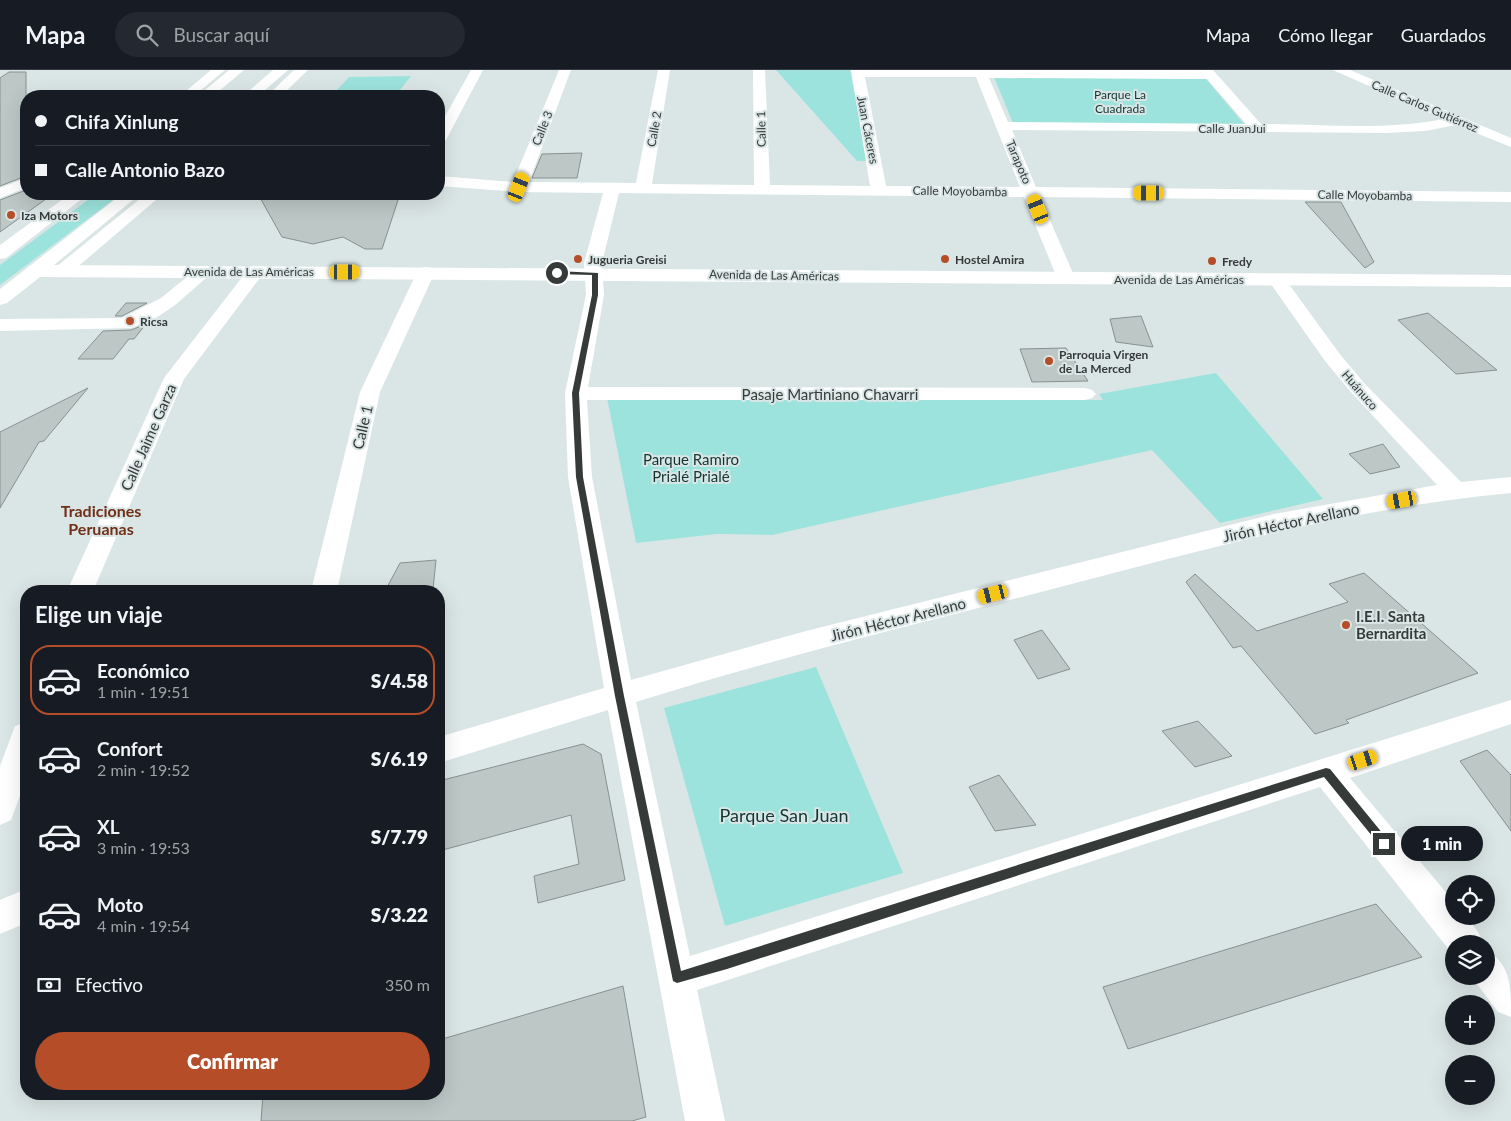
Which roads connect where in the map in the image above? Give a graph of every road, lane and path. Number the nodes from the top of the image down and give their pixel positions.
1 (219, 70) edge
2 (237, 70) edge
3 (281, 70) edge
4 (302, 70) edge
5 (477, 70) edge
6 (565, 70) edge
7 (664, 70) edge
8 (760, 70) edge
9 (1339, 70) edge
10 (858, 72) edge
11 (1208, 73) edge
12 (982, 74) junction
13 (194, 90) edge
14 (212, 90) edge
15 (257, 90) edge
16 (280, 90) edge
17 (1459, 120) junction
18 (1004, 126) junction
19 (1257, 128) junction
20 (445, 129) edge
21 (1511, 143) edge
22 (445, 181) edge
23 (20, 185) edge
24 (519, 187) junction
25 (612, 188) junction
26 (643, 188) junction
27 (762, 189) junction
28 (880, 190) junction
29 (1031, 192) junction
30 (0, 193) edge
31 (1511, 196) edge
32 (72, 200) edge
33 (125, 200) edge
34 (148, 200) edge
35 (0, 254) edge
36 (36, 271) junction
37 (62, 271) junction
38 (205, 271) junction
39 (256, 271) junction
40 (426, 272) junction
41 (595, 273) junction
42 (1066, 278) junction
43 (1277, 280) junction
44 (1511, 282) edge
45 (0, 299) edge
46 (0, 325) edge
47 (576, 393) junction
48 (1085, 394) dead end
49 (1511, 485) edge
50 (1455, 490) junction
51 (83, 585) edge
52 (325, 585) edge
53 (620, 696) junction
54 (1511, 712) edge
55 (445, 748) edge
56 (20, 752) edge
57 (1326, 772) junction
58 (0, 810) edge
59 (20, 909) edge
60 (0, 917) edge
61 (1459, 935) edge
62 (677, 978) junction
63 (1495, 979) edge
64 (1511, 999) edge
65 (705, 1121) edge

1 - 13 street
2 - 14 street
3 - 15 street
4 - 16 street
5 - 20 street
6 - 24 street, Calle 3
7 - 26 street, Calle 2
8 - 27 street, Calle 1
9 - 17 street, Calle Carlos Gutiérrez
10 - 12 street
10 - 28 street, Juan Cáceres
11 - 12 street
11 - 19 street
12 - 18 street, Tarapoto
17 - 19 street, Calle JuanJui
17 - 21 street, Calle Carlos Gutiérrez
18 - 19 street, Calle JuanJui
18 - 29 street, Tarapoto
22 - 24 street, Calle Moyobamba
23 - 30 street
24 - 25 street, Calle Moyobamba
25 - 26 street, Calle Moyobamba
25 - 41 street
26 - 27 street, Calle Moyobamba
27 - 28 street, Calle Moyobamba
28 - 29 street, Calle Moyobamba
29 - 31 street, Calle Moyobamba
29 - 42 street, Tarapoto
32 - 35 street
33 - 36 street
34 - 37 street
36 - 37 street, Avenida de Las Américas
36 - 45 street
37 - 38 street, Avenida de Las Américas
38 - 39 street, Avenida de Las Américas
38 - 46 street
39 - 40 street, Avenida de Las Américas
39 - 51 street, Calle Jaime Garza
40 - 41 street, Avenida de Las Américas
40 - 52 street, Calle 1
41 - 42 street, Avenida de Las Américas
41 - 47 street
42 - 43 street, Avenida de Las Américas
43 - 44 street, Avenida de Las Américas
43 - 50 street, Huánuco
47 - 48 street, Pasaje Martiniano Chavarri
47 - 53 street
49 - 50 street, Jirón Héctor Arellano
50 - 53 street, Jirón Héctor Arellano
53 - 55 street, Jirón Héctor Arellano
53 - 62 street
54 - 57 street
56 - 58 street
57 - 61 street
57 - 62 street
59 - 60 street
62 - 65 street
63 - 64 street

